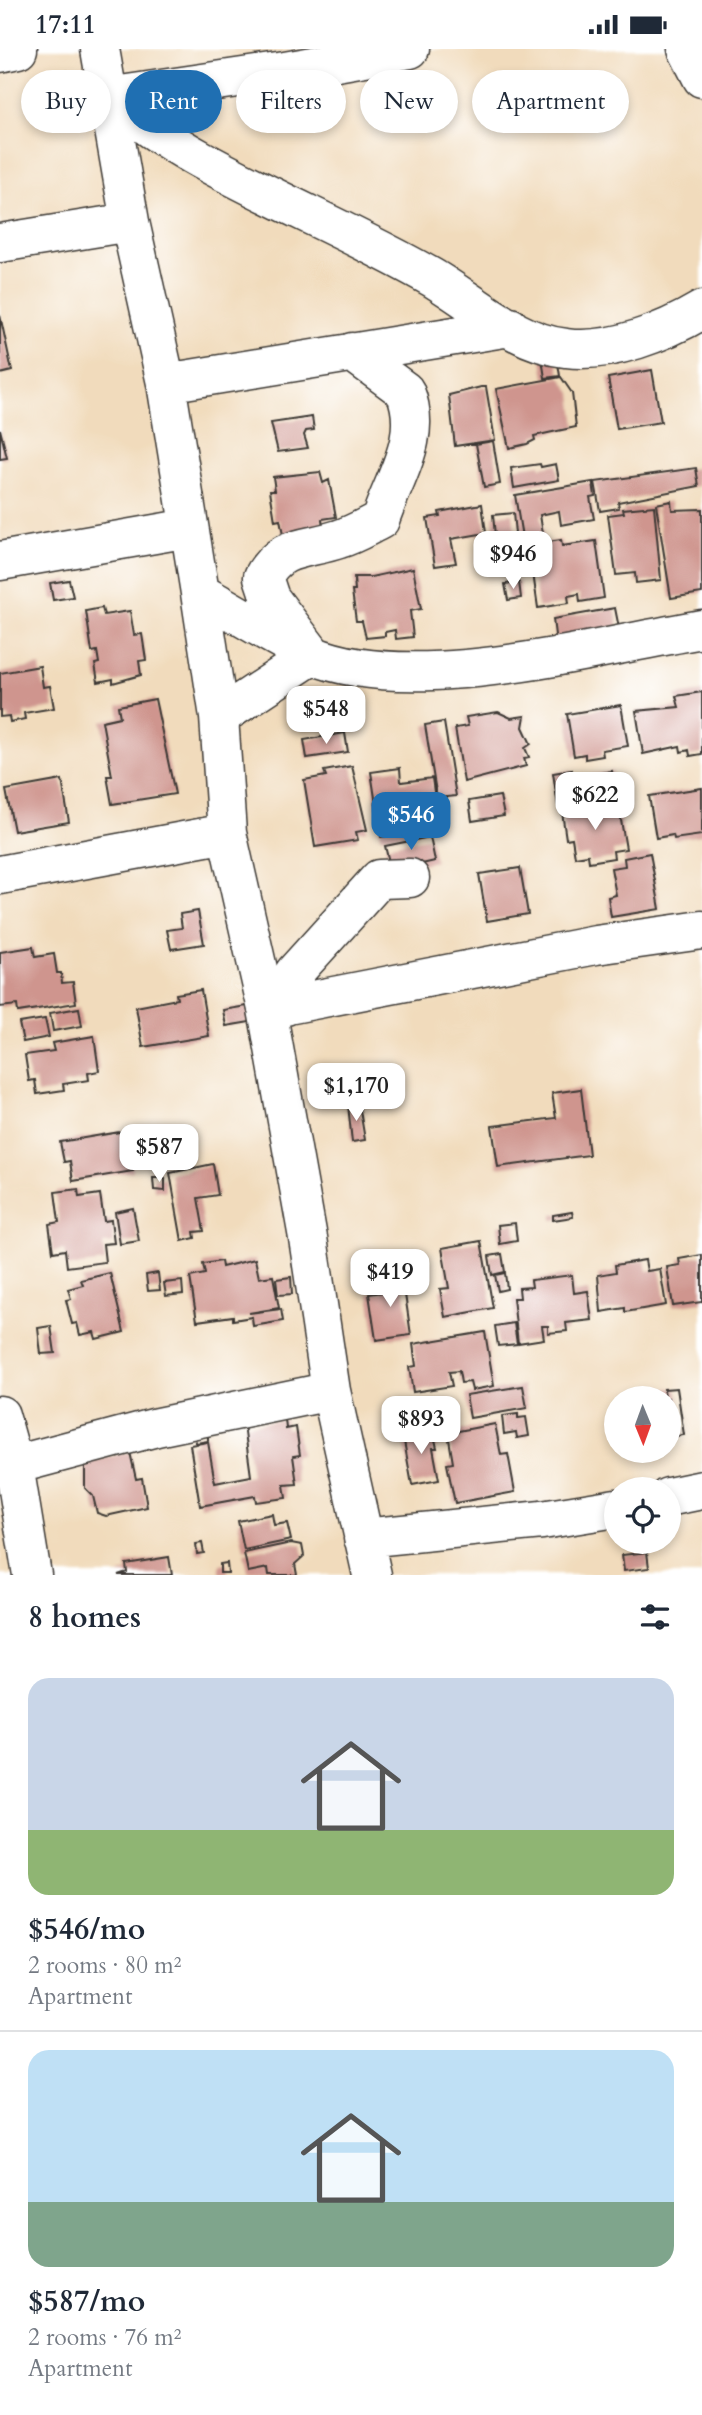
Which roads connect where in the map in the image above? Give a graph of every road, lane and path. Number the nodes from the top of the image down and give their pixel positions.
1 (18, 49) edge
2 (100, 49) edge
3 (410, 49) edge
4 (687, 49) edge
5 (0, 53) edge
6 (103, 70) edge
7 (702, 78) edge
8 (111, 96) edge
9 (111, 100) edge
10 (111, 119) edge
11 (130, 222) junction
12 (0, 243) edge
13 (702, 310) edge
14 (510, 327) junction
15 (352, 352) junction
16 (166, 383) junction
17 (189, 528) junction
18 (0, 561) edge
19 (200, 593) junction
20 (702, 629) edge
21 (313, 655) junction
22 (219, 717) junction
23 (227, 833) junction
24 (0, 876) edge
25 (410, 878) dead end
26 (702, 930) edge
27 (276, 1007) junction
28 (331, 1391) junction
29 (0, 1415) edge
30 (14, 1465) junction
31 (702, 1490) edge
32 (681, 1494) edge
33 (604, 1510) edge
34 (363, 1538) junction
35 (32, 1575) edge
36 (372, 1575) edge

1 - 5 street
2 - 6 street
3 - 8 street
4 - 7 street
9 - 14 street
10 - 11 street
11 - 12 street
11 - 16 street
13 - 14 street
14 - 15 street
15 - 16 street
15 - 21 street
16 - 17 street
17 - 18 street
17 - 19 street
19 - 21 street
19 - 22 street
20 - 21 street
21 - 22 street
22 - 23 street
23 - 24 street
23 - 27 street
25 - 27 street
26 - 27 street
27 - 28 street
28 - 30 street
28 - 34 street
29 - 30 street
30 - 35 street
31 - 32 street
33 - 34 street
34 - 36 street

